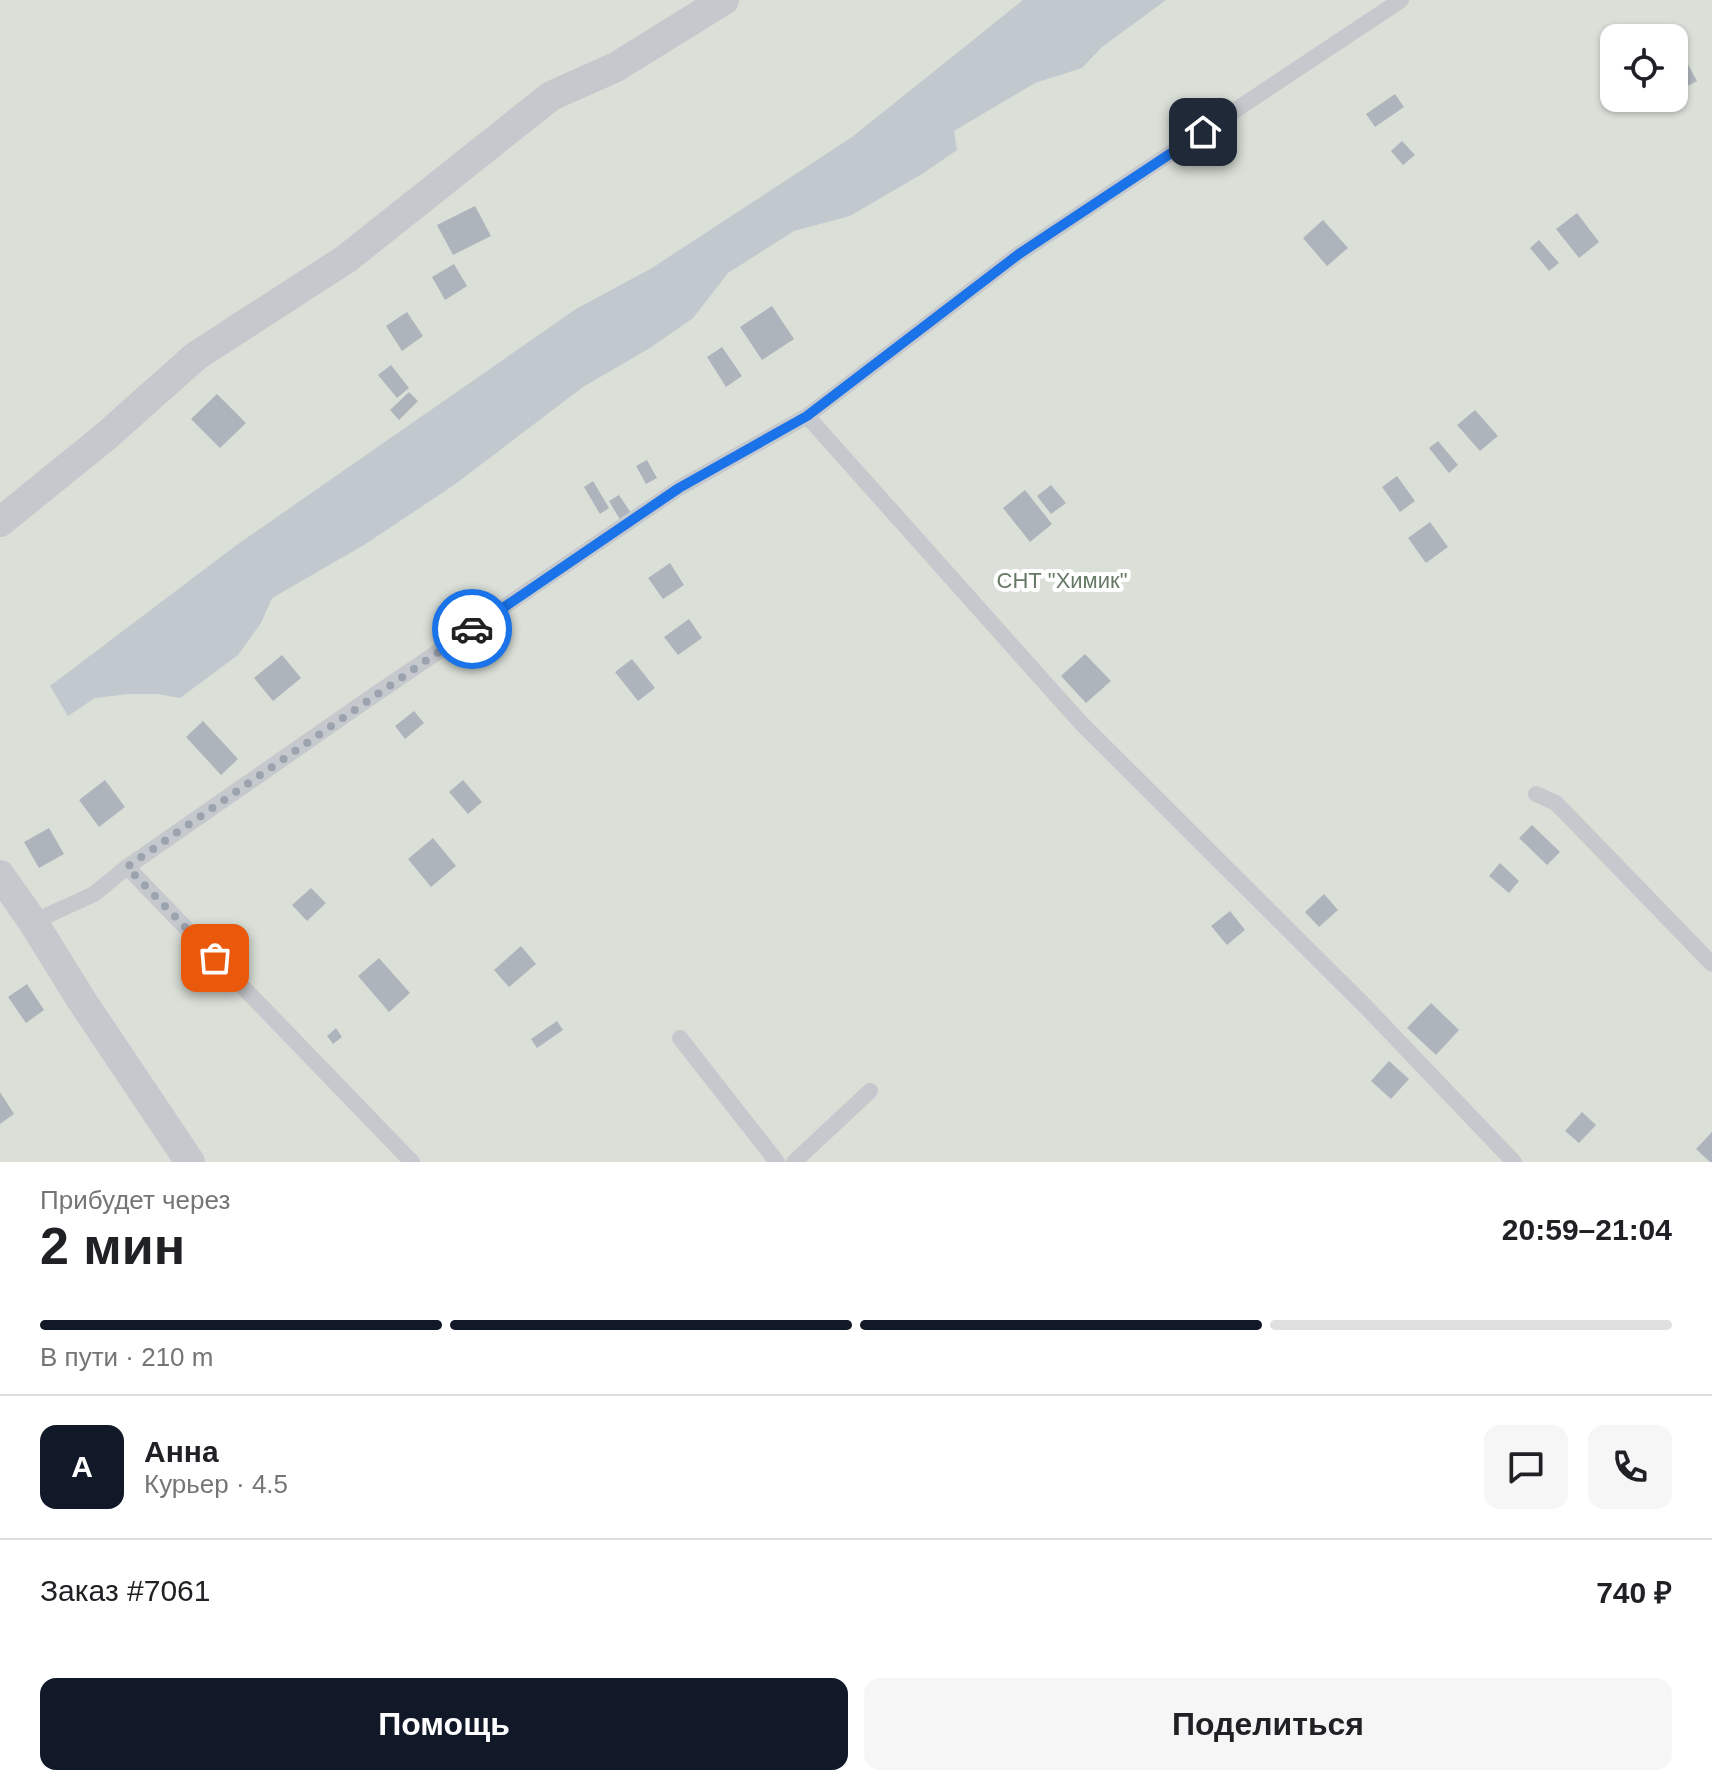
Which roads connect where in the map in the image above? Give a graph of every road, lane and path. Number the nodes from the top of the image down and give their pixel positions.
1 (724, 0) edge
2 (1401, 0) edge
3 (807, 416) junction
4 (0, 522) edge
5 (1536, 794) dead end
6 (127, 867) junction
7 (0, 875) edge
8 (33, 922) junction
9 (1712, 964) edge
10 (680, 1038) dead end
11 (870, 1091) dead end
12 (190, 1162) edge
13 (412, 1162) edge
14 (777, 1162) edge
15 (794, 1162) edge
16 (1514, 1162) edge

1 - 4 street
2 - 3 lane
3 - 6 lane
3 - 16 lane
5 - 9 lane
6 - 8 lane
6 - 13 lane
7 - 8 street
8 - 12 street
10 - 14 lane
11 - 15 lane

